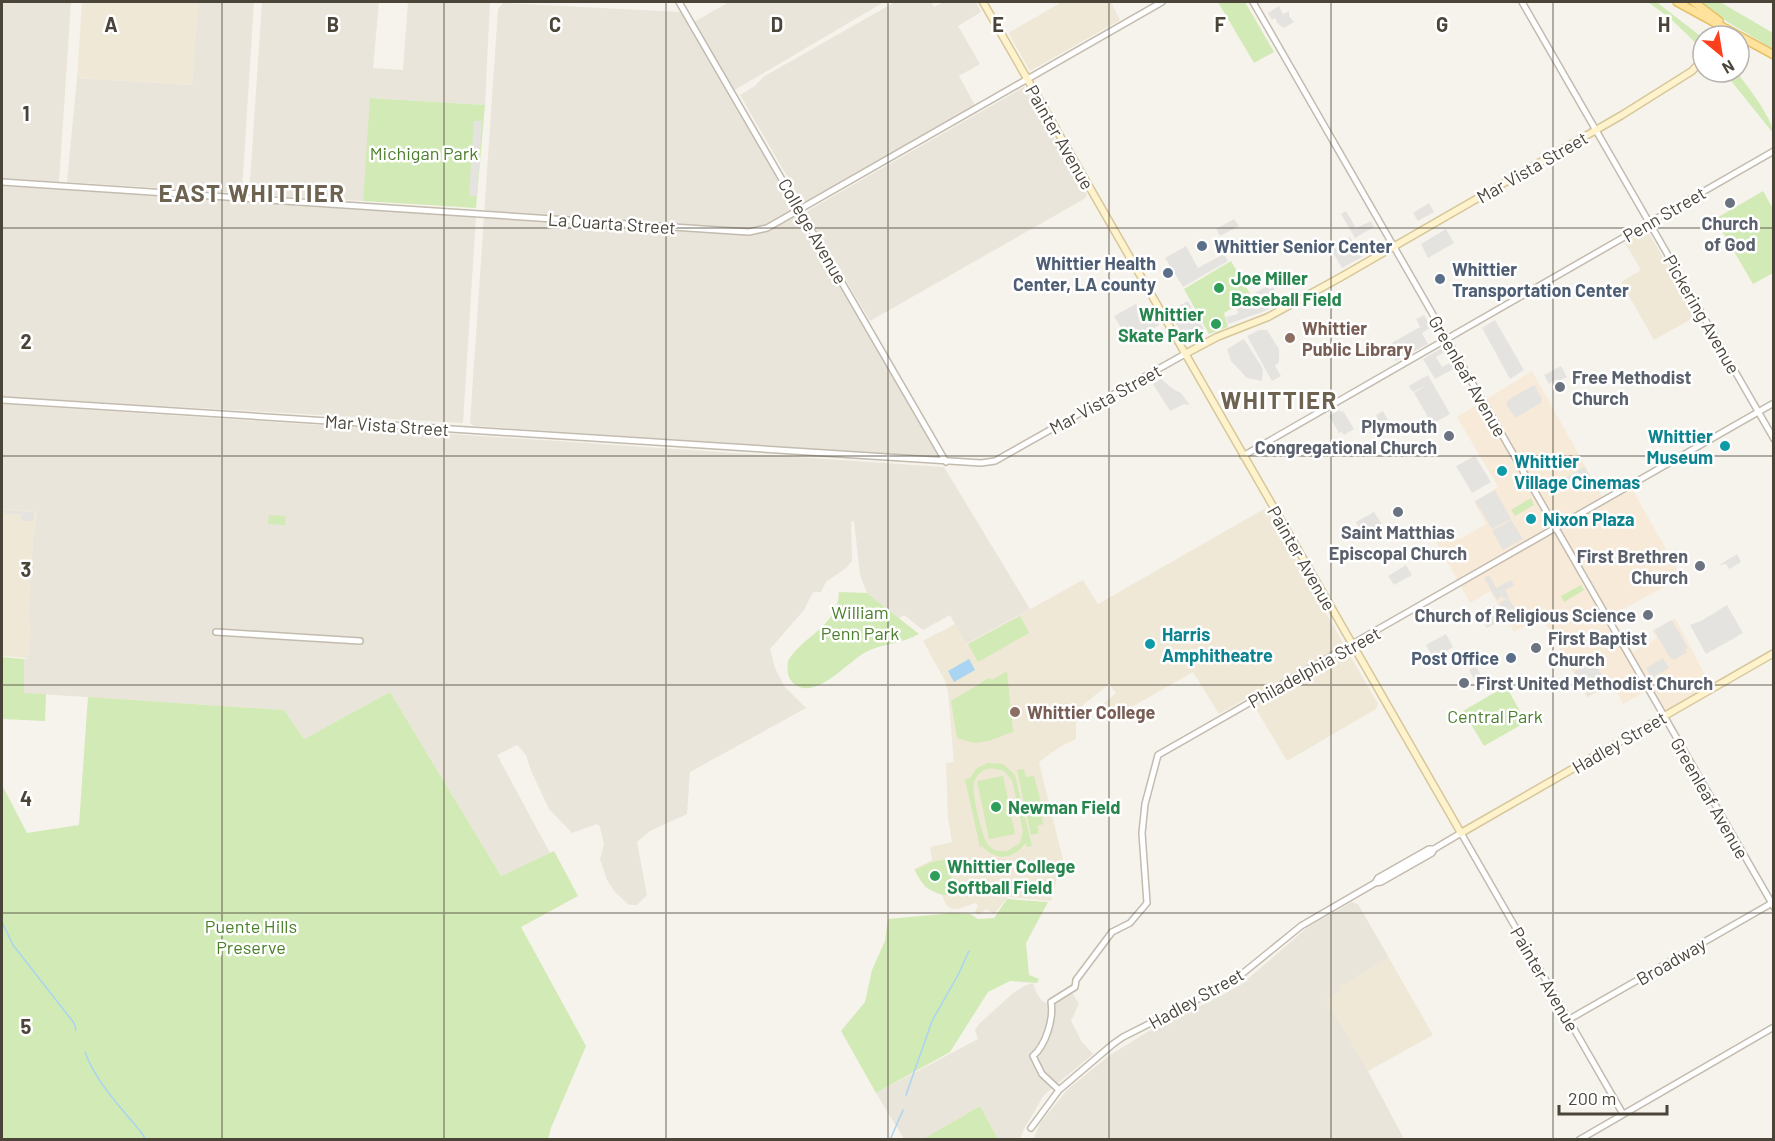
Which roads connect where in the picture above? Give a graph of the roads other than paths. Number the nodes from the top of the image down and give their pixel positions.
1 (679, 2) edge
2 (983, 2) edge
3 (1162, 2) edge
4 (1253, 2) edge
5 (1522, 2) edge
6 (1677, 2) edge
7 (1694, 2) edge
8 (1719, 24) edge
9 (1722, 24) edge
10 (1751, 43) edge
11 (1773, 56) edge
12 (1691, 72) edge
13 (1028, 80) junction
14 (1596, 130) junction
15 (1773, 151) edge
16 (2, 182) edge
17 (800, 209) junction
18 (1649, 223) junction
19 (1393, 247) junction
20 (1447, 339) junction
21 (1185, 354) junction
22 (2, 400) edge
23 (1773, 403) edge
24 (1758, 412) junction
25 (1773, 439) edge
26 (1243, 456) junction
27 (946, 462) junction
28 (1555, 529) junction
29 (216, 632) dead end
30 (360, 641) dead end
31 (1353, 645) junction
32 (1773, 653) edge
33 (1663, 716) junction
34 (1461, 833) junction
35 (1773, 904) edge
36 (1568, 1020) junction
37 (1773, 1027) edge
38 (1059, 1090) junction
39 (1623, 1114) junction
40 (1031, 1128) dead end
41 (1579, 1140) edge

1 - 17 street, College Avenue
2 - 13 main road, Painter Avenue
3 - 13 street, La Cuarta Street
4 - 19 street, Greenleaf Avenue
5 - 14 street, Pickering Avenue
6 - 8 main road
7 - 9 main road
10 - 11 main road
12 - 14 main road, Mar Vista Street
13 - 17 street, La Cuarta Street
13 - 21 main road, Painter Avenue
14 - 18 street, Pickering Avenue
14 - 19 main road, Mar Vista Street
15 - 18 street, Penn Street
16 - 17 street, La Cuarta Street
17 - 27 street, College Avenue
18 - 20 street, Penn Street
18 - 24 street, Pickering Avenue
19 - 20 street, Greenleaf Avenue
19 - 21 main road, Mar Vista Street
20 - 26 street, Penn Street
20 - 28 street, Greenleaf Avenue
21 - 26 main road, Painter Avenue
21 - 27 street, Mar Vista Street
22 - 27 street, Mar Vista Street
23 - 24 street, Philadelphia Street
24 - 25 street, Pickering Avenue
24 - 28 street, Philadelphia Street
26 - 31 main road, Painter Avenue
28 - 31 street, Philadelphia Street
28 - 33 street, Greenleaf Avenue
29 - 30 street
31 - 34 main road, Painter Avenue
31 - 38 street, Philadelphia Street
32 - 33 main road, Hadley Street
33 - 34 main road, Hadley Street
33 - 35 street, Greenleaf Avenue
34 - 36 street, Painter Avenue
34 - 38 street, Hadley Street
35 - 36 street, Broadway
36 - 39 street, Painter Avenue
37 - 39 street
38 - 40 street, Hadley Street
39 - 41 street

